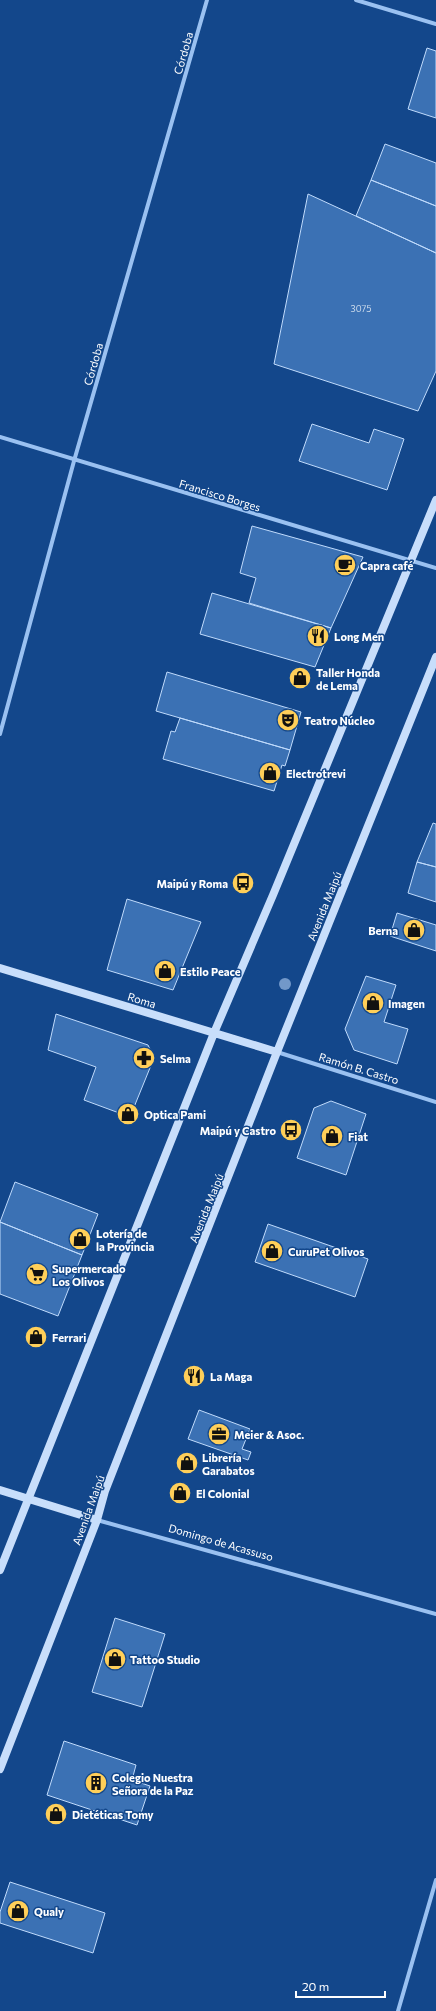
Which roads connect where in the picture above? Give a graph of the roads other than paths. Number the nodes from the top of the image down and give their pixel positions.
1 (207, 0) edge
2 (356, 0) edge
3 (436, 24) edge
4 (0, 437) edge
5 (74, 461) junction
6 (436, 500) edge
7 (412, 561) junction
8 (436, 568) edge
9 (436, 657) edge
10 (0, 734) edge
11 (0, 968) edge
12 (214, 1033) junction
13 (277, 1052) junction
14 (436, 1102) edge
15 (0, 1490) edge
16 (27, 1499) junction
17 (97, 1520) junction
18 (0, 1570) edge
19 (436, 1614) edge
20 (0, 1769) edge
21 (436, 1880) edge
22 (398, 2011) edge

1 - 5 street, Córdoba
2 - 3 street
4 - 5 street, Francisco Borges
5 - 7 street, Francisco Borges
5 - 10 street, Córdoba
6 - 7 main road
7 - 8 street, Francisco Borges
7 - 12 main road
9 - 13 main road, Avenida Maipú
11 - 12 main road, Roma
12 - 13 main road, Roma
12 - 16 main road
13 - 14 street, Ramón B. Castro
13 - 17 main road, Avenida Maipú
15 - 16 main road, Domingo de Acassuso
16 - 17 main road, Domingo de Acassuso
16 - 18 main road
17 - 19 street, Domingo de Acassuso
17 - 20 main road, Avenida Maipú
21 - 22 street

